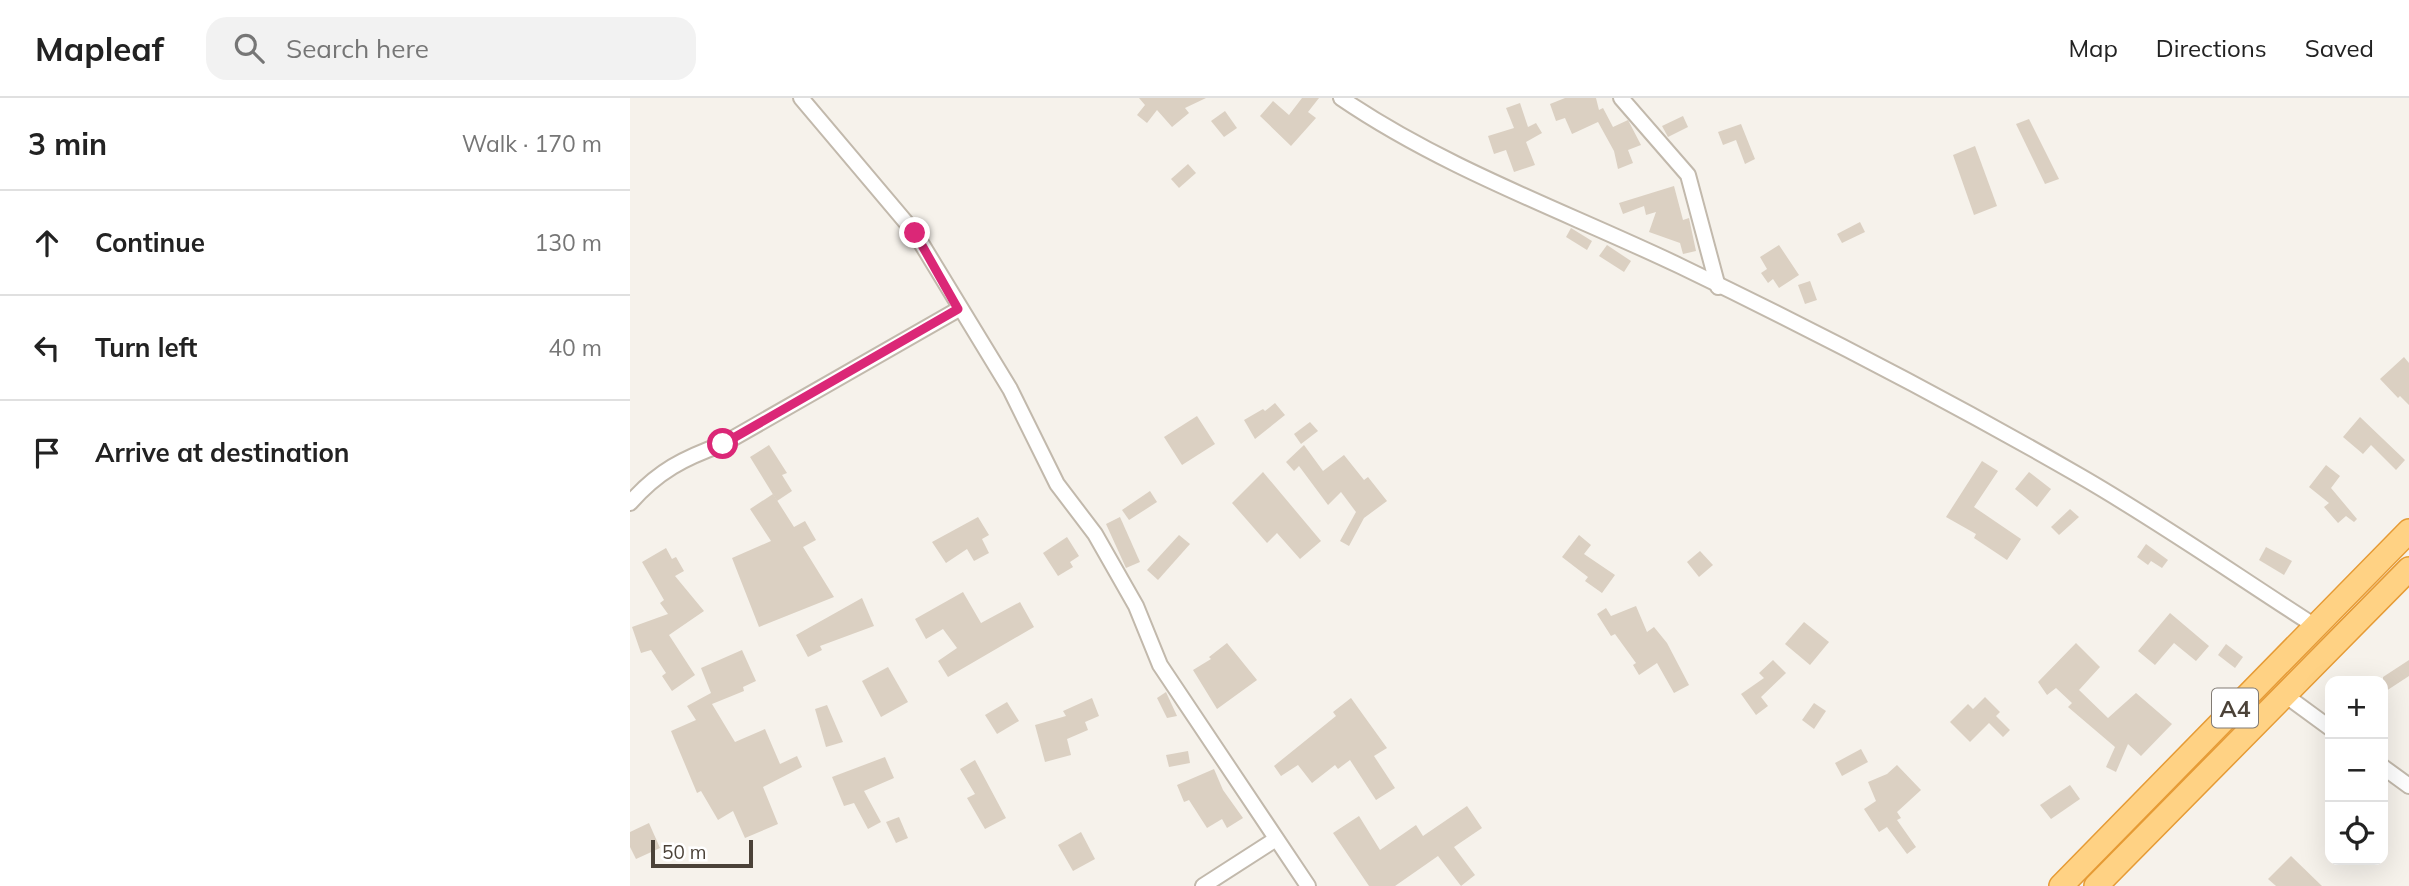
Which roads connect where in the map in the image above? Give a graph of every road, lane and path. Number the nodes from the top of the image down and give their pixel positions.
1 (801, 98) edge
2 (1341, 98) edge
3 (1621, 98) edge
4 (1718, 287) junction
5 (958, 309) junction
6 (630, 503) edge
7 (2409, 531) edge
8 (2409, 569) edge
9 (2315, 626) junction
10 (2285, 695) junction
11 (2325, 724) edge
12 (2388, 771) edge
13 (2409, 786) edge
14 (1276, 839) junction
15 (1203, 886) edge
16 (1307, 886) edge
17 (2061, 886) edge
18 (2096, 886) edge

1 - 5 street
2 - 4 street
3 - 4 street
4 - 9 street
5 - 6 street
5 - 14 street
7 - 9 highway, A4
8 - 10 highway, A4
9 - 17 highway, A4
10 - 11 street
10 - 18 highway, A4
12 - 13 street
14 - 15 street
14 - 16 street

